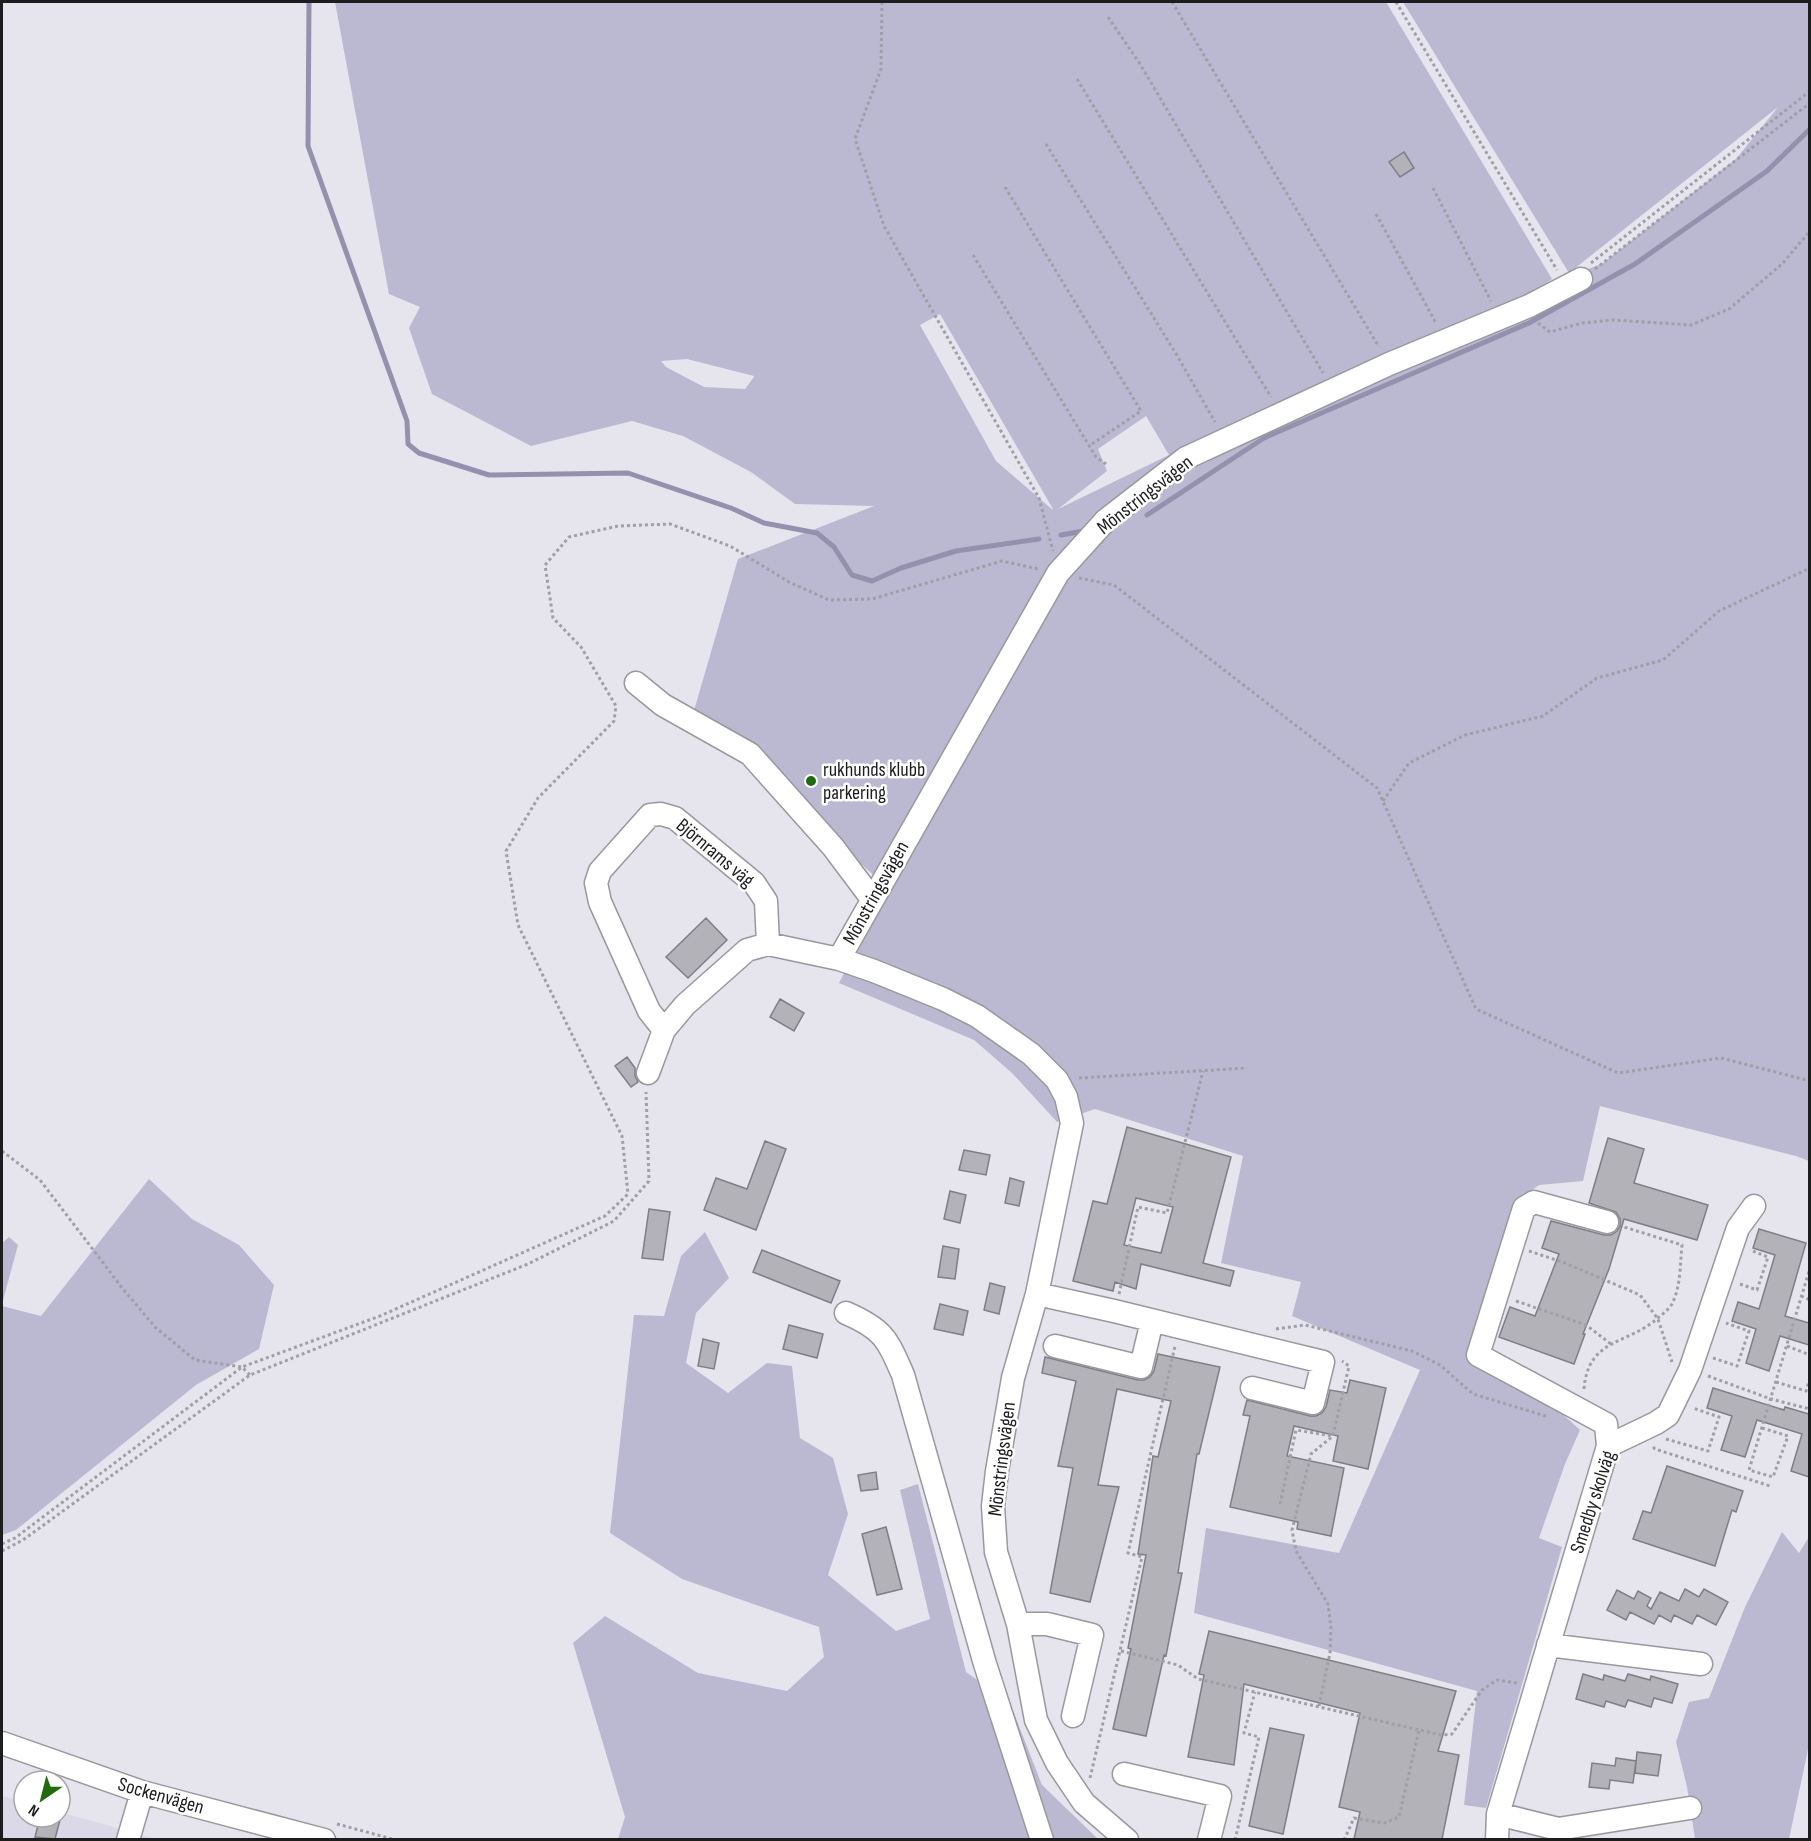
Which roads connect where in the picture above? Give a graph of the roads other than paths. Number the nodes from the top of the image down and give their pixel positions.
1 (1574, 283) road end
2 (636, 683) dead end
3 (872, 899) junction
4 (768, 944) junction
5 (839, 959) junction
6 (664, 1030) junction
7 (648, 1073) road end
8 (1754, 1206) dead end
9 (1607, 1222) road end
10 (1037, 1294) junction
11 (846, 1313) dead end
12 (1152, 1321) junction
13 (1055, 1346) dead end
14 (1252, 1388) dead end
15 (1608, 1446) junction
16 (1018, 1624) junction
17 (1548, 1645) junction
18 (1701, 1664) dead end
19 (1073, 1716) dead end
20 (2, 1743) edge
21 (1124, 1774) dead end
22 (142, 1792) junction
23 (1690, 1808) dead end
24 (1498, 1814) junction
25 (128, 1839) edge
26 (324, 1839) edge
27 (1042, 1839) edge
28 (1127, 1839) edge
29 (1209, 1839) edge
30 (1497, 1839) edge

1 - 3 street, Mönstringsvägen
2 - 3 street
3 - 5 street, Mönstringsvägen
4 - 5 street, Mönstringsvägen
4 - 6 street
4 - 6 street, Björnrams väg
5 - 10 street, Mönstringsvägen
6 - 7 street
8 - 15 street, Smedby skolväg
9 - 15 street
10 - 12 street
10 - 16 street, Mönstringsvägen
11 - 27 street
12 - 13 street
12 - 14 street
15 - 17 street, Smedby skolväg
16 - 19 street
16 - 28 street, Mönstringsvägen
17 - 18 street
17 - 24 street, Smedby skolväg
20 - 22 street, Sockenvägen
21 - 29 street
22 - 25 street
22 - 26 street, Sockenvägen
23 - 24 street
24 - 30 street, Smedby skolväg

